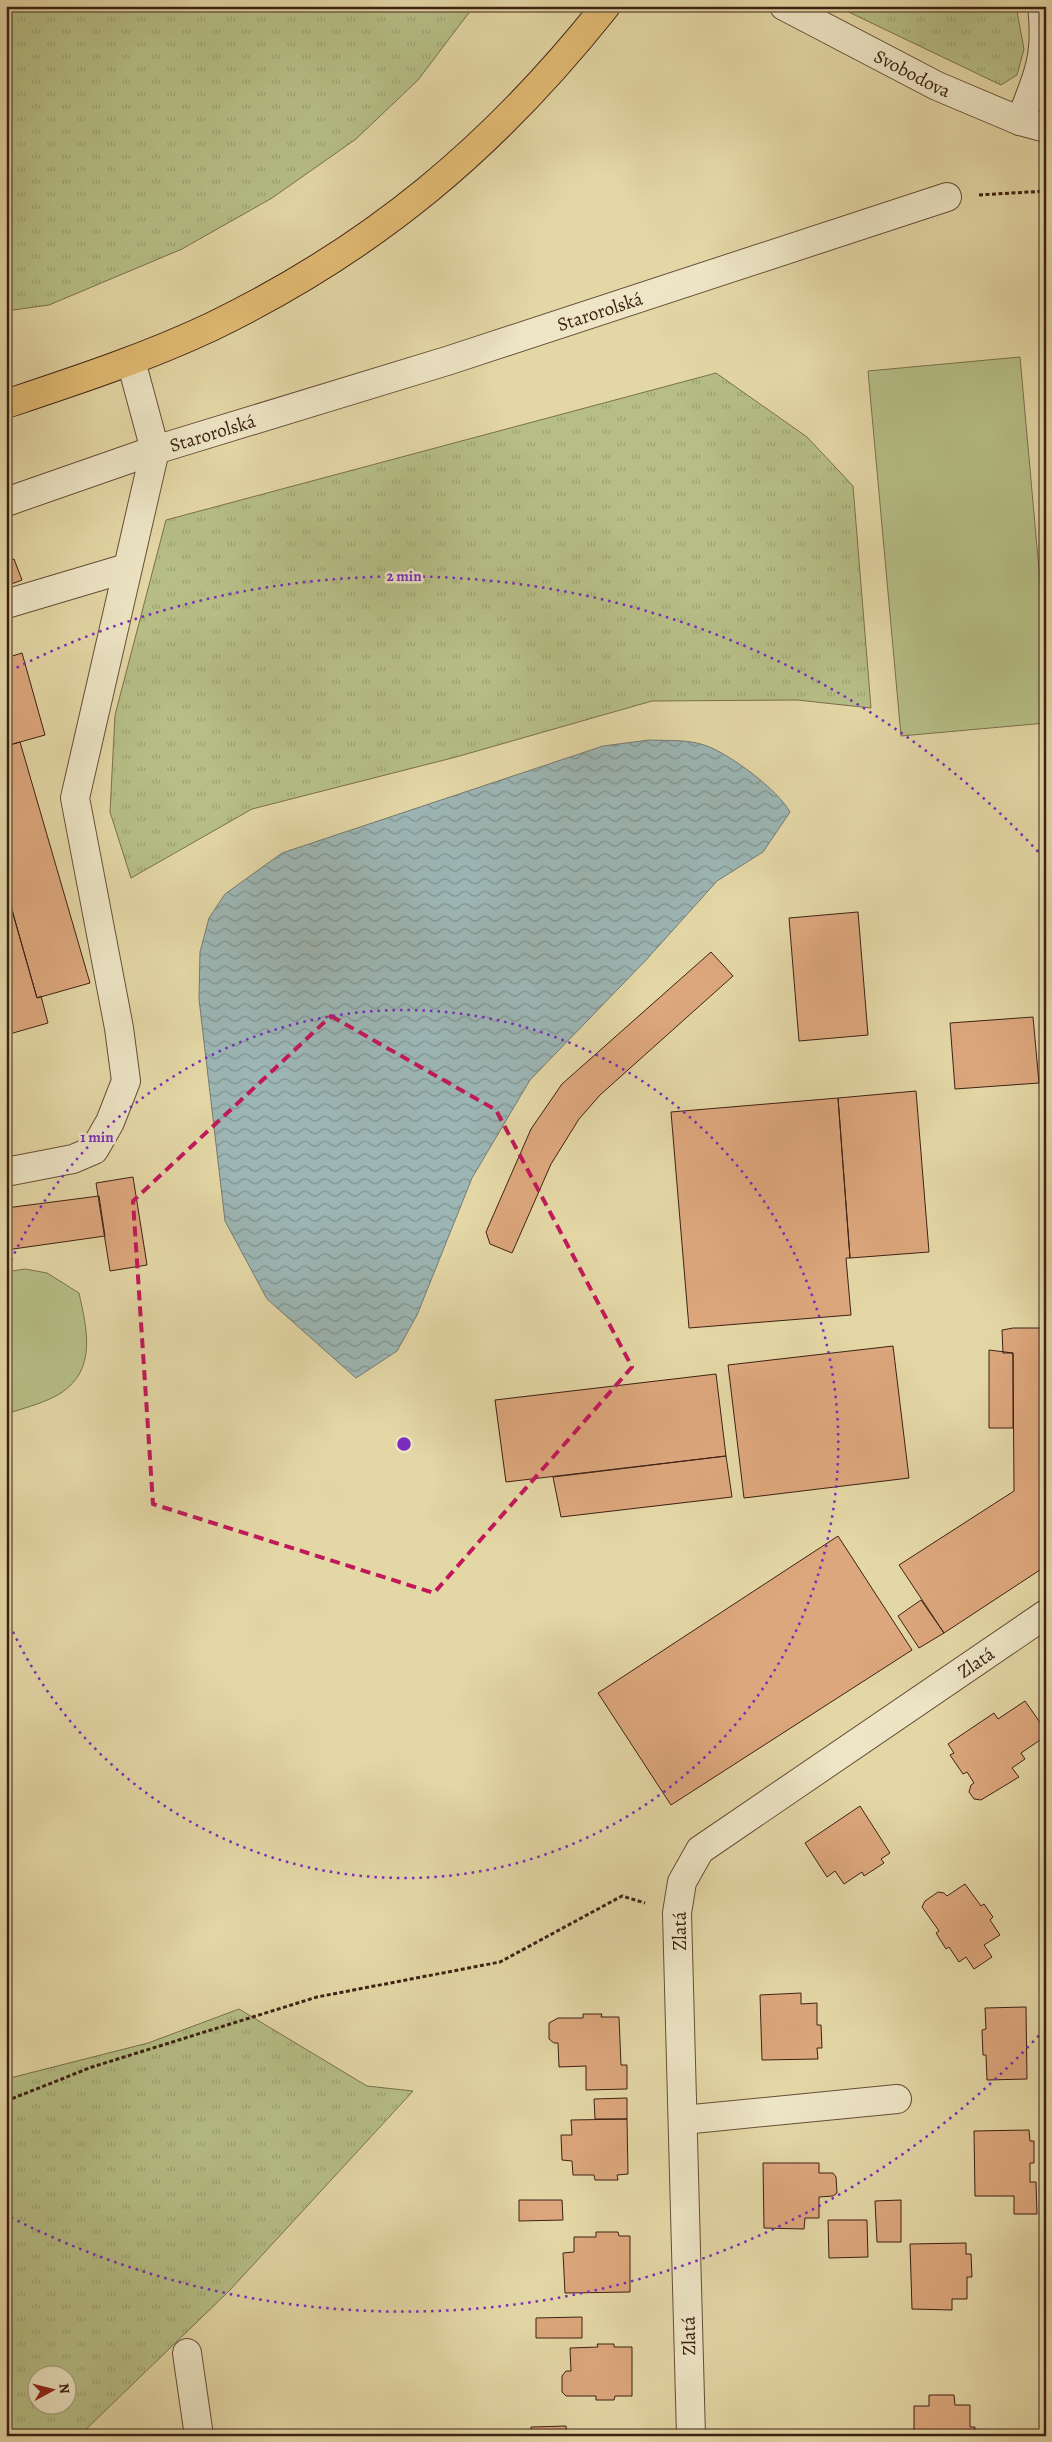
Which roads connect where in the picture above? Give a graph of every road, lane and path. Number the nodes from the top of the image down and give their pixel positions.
1 (606, 6) edge
2 (784, 6) edge
3 (1042, 6) edge
4 (1033, 125) edge
5 (1046, 191) edge
6 (947, 198) joint
7 (130, 361) junction
8 (6, 404) edge
9 (155, 450) junction
10 (6, 502) edge
11 (127, 568) junction
12 (6, 604) edge
13 (6, 1172) edge
14 (1046, 1614) edge
15 (677, 1912) junction
16 (897, 2099) dead end
17 (6, 2101) edge
18 (683, 2120) junction
19 (186, 2353) dead end
20 (199, 2436) edge
21 (691, 2436) edge

1 - 7 main road
2 - 4 street, Svobodova
3 - 4 street
5 - 6 path
6 - 9 street, Starorolská
7 - 8 main road
7 - 9 street, Starorolská
9 - 10 street, Starorolská
9 - 11 street
11 - 12 street
11 - 13 street
14 - 15 street, Zlatá
15 - 17 path
15 - 18 street, Zlatá
16 - 18 street
18 - 21 street, Zlatá
19 - 20 street

